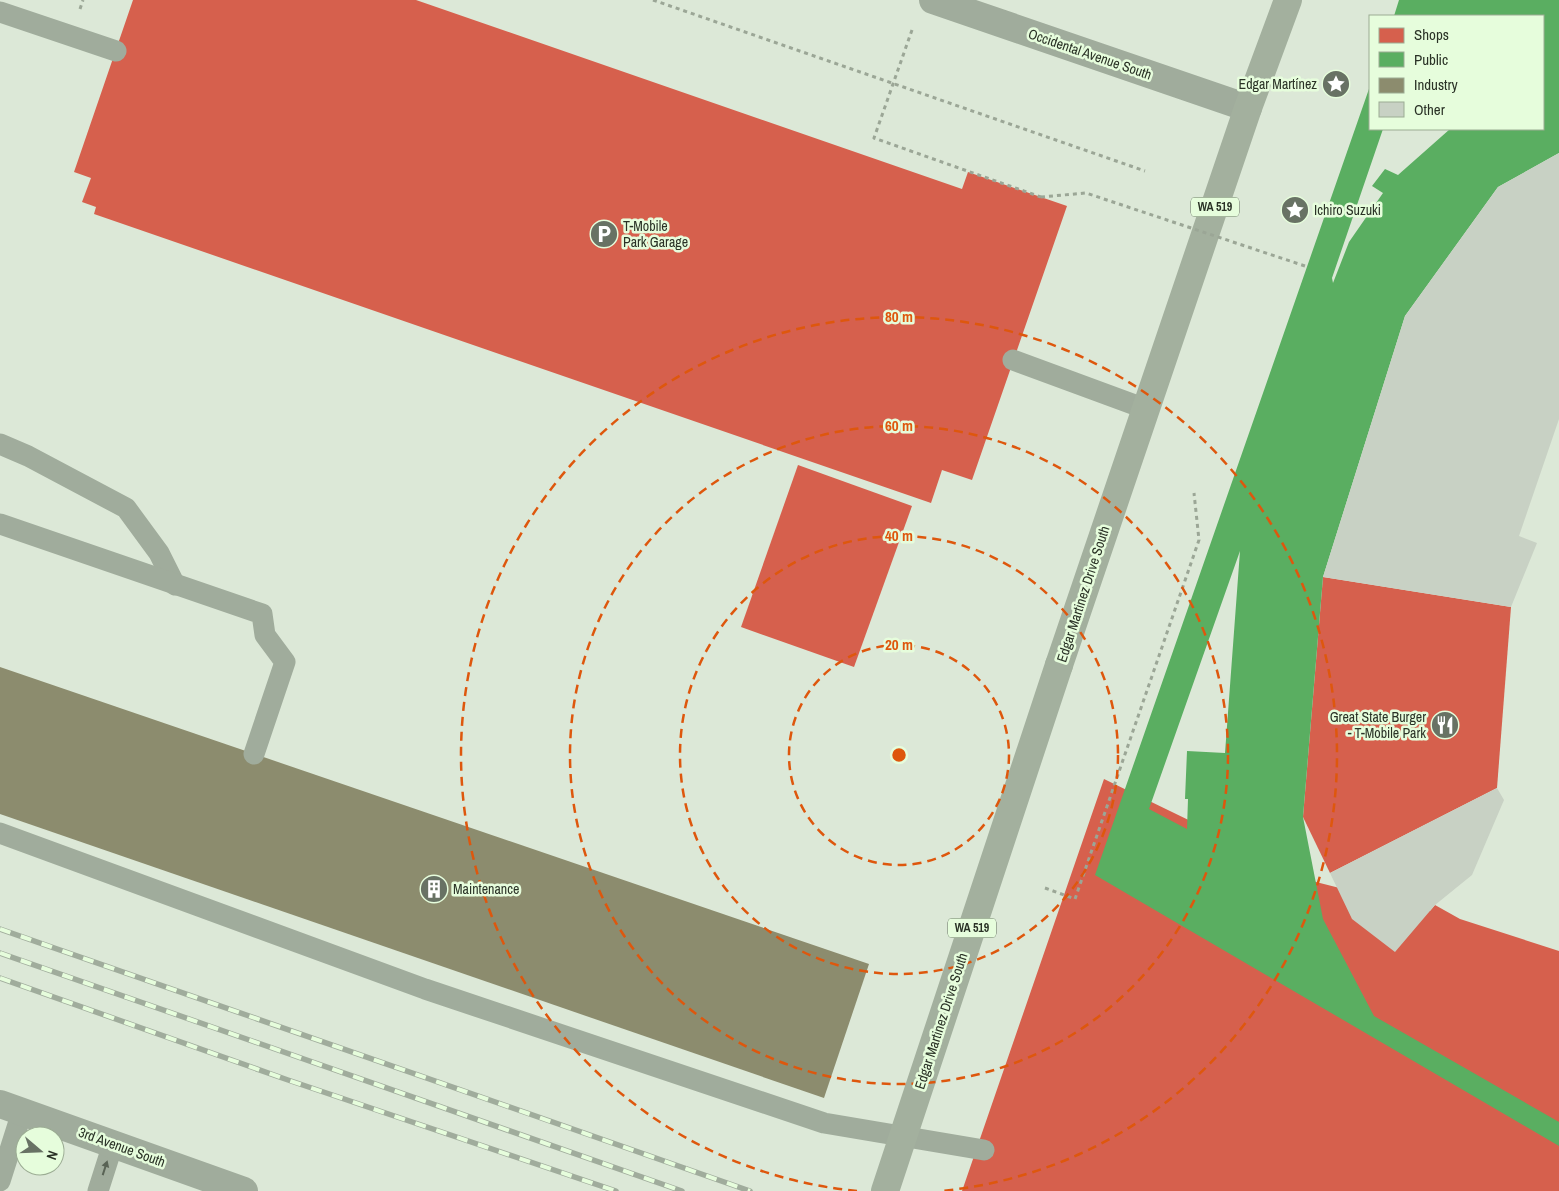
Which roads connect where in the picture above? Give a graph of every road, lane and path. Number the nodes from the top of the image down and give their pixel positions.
1 (653, 0) edge
2 (933, 0) edge
3 (1288, 0) edge
4 (0, 12) edge
5 (912, 30) dead end
6 (116, 50) dead end
7 (893, 84) junction
8 (1248, 108) junction
9 (1146, 171) dead end
10 (1308, 267) dead end
11 (1013, 360) dead end
12 (1146, 409) junction
13 (0, 444) edge
14 (1194, 493) dead end
15 (0, 524) edge
16 (175, 585) junction
17 (254, 754) dead end
18 (0, 833) edge
19 (1045, 888) dead end
20 (11, 1108) edge
21 (113, 1144) junction
22 (984, 1150) dead end
23 (0, 1180) edge
24 (201, 1184) edge
25 (98, 1191) edge
26 (244, 1191) edge
27 (884, 1191) edge

1 - 7 path
2 - 8 street, Occidental Avenue South
3 - 8 main road, Edgar Martinez Drive South / WA 519
4 - 6 lane
5 - 7 path
7 - 9 path
7 - 10 path, bridge
8 - 12 main road, Edgar Martinez Drive South / WA 519
11 - 12 lane
12 - 27 main road, Edgar Martinez Drive South / WA 519, bridge
13 - 16 lane
14 - 19 path
15 - 16 lane
16 - 17 lane
18 - 22 lane
20 - 21 street, 3rd Avenue South
20 - 23 lane
21 - 24 street, 3rd Avenue South
25 -> 21 lane
24 - 26 street, 3rd Avenue South

